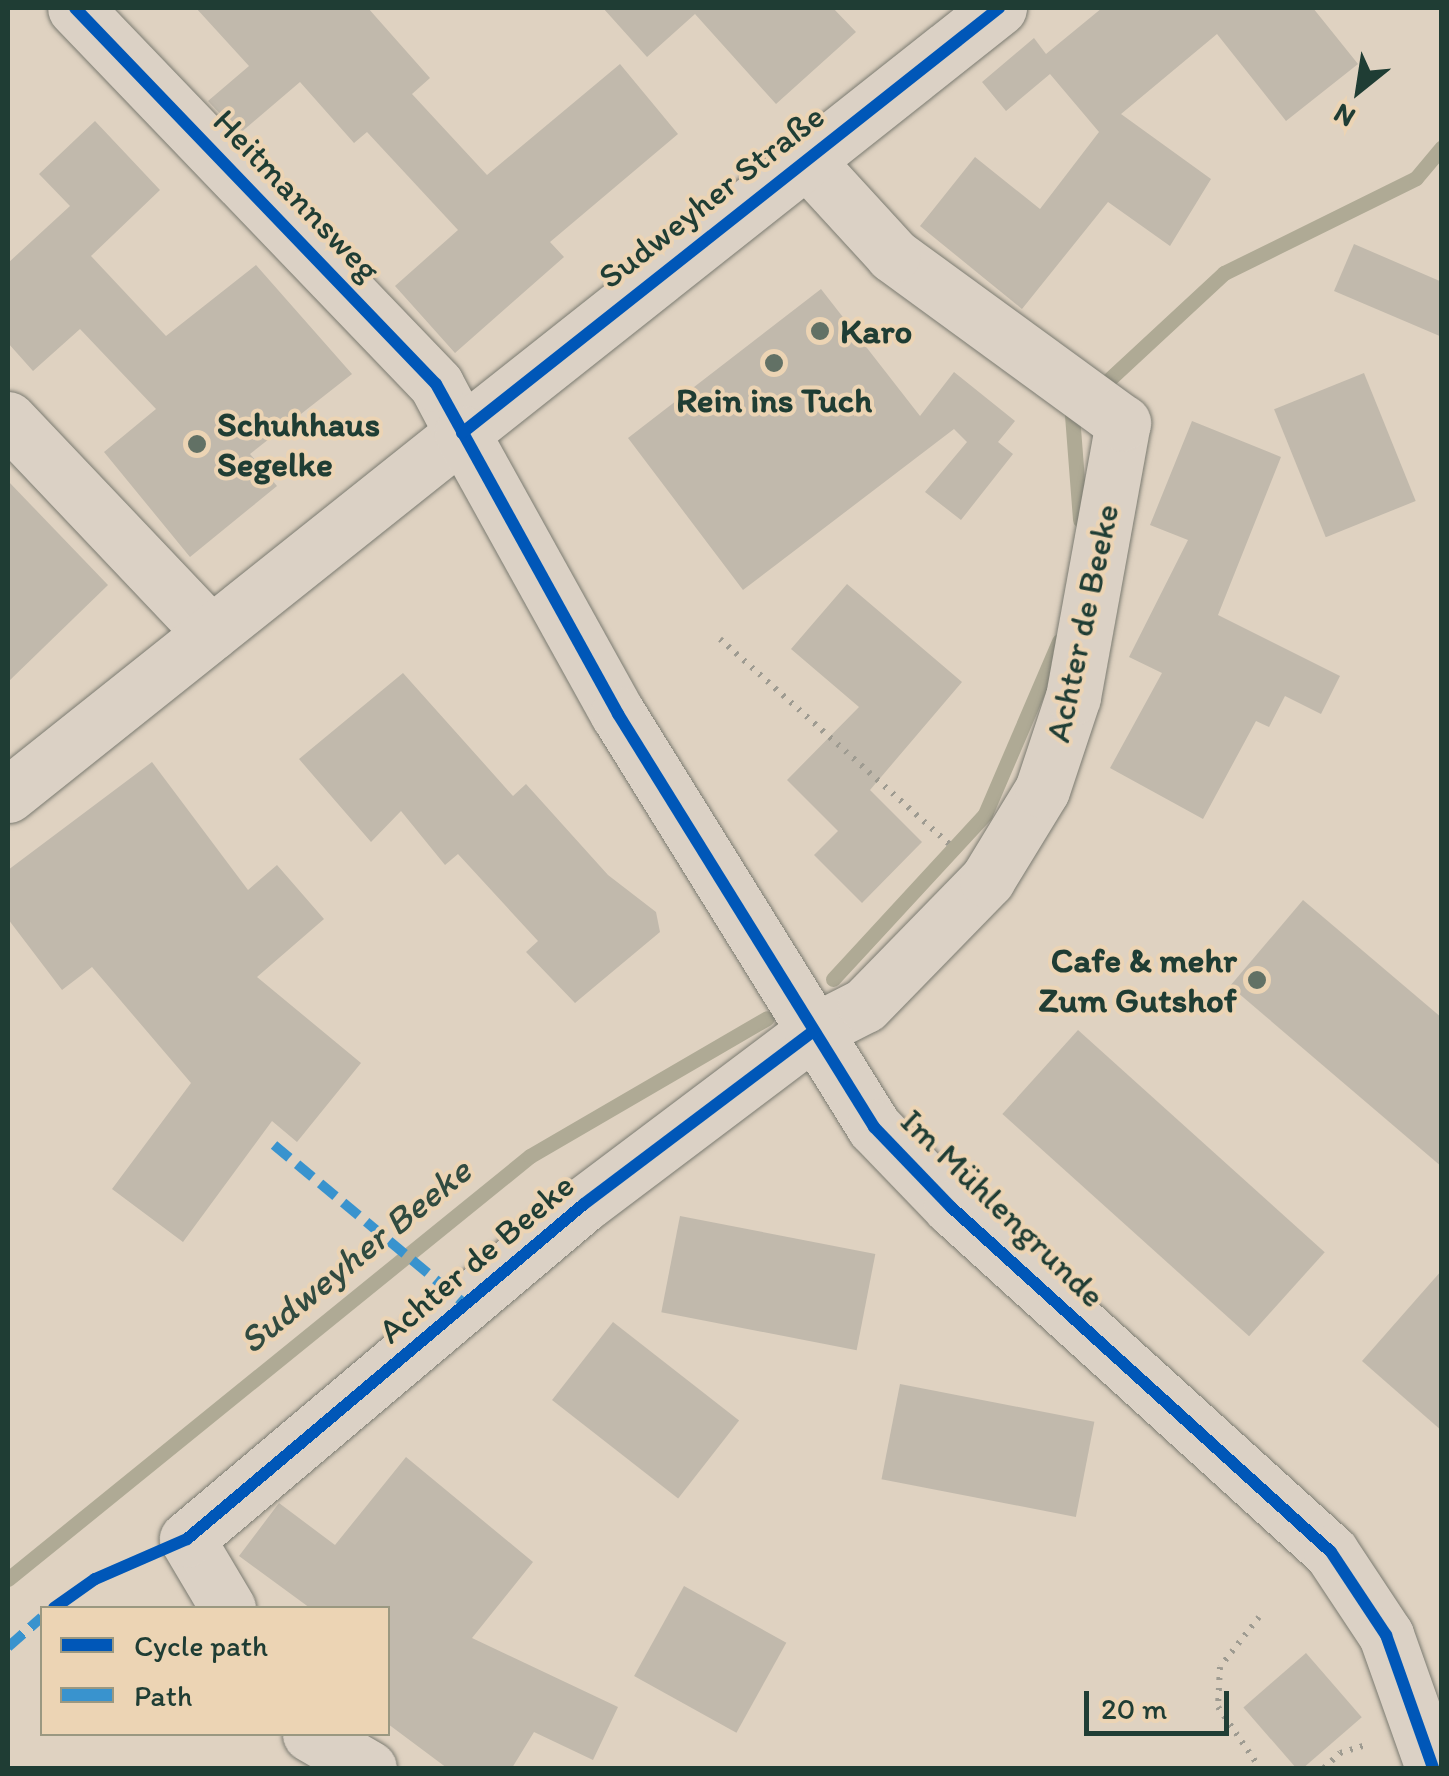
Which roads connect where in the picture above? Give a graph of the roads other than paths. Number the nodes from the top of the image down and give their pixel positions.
1 (75, 8) edge
2 (999, 8) edge
3 (806, 160) junction
4 (8, 419) edge
5 (462, 434) junction
6 (211, 633) junction
7 (8, 795) edge
8 (812, 1032) junction
9 (227, 1606) edge
10 (313, 1736) edge
11 (1433, 1748) edge
12 (369, 1768) edge

1 - 5 street, Heitmannsweg
2 - 3 street, Sudweyher Straße
3 - 5 street, Sudweyher Straße
3 - 8 street, Achter de Beeke
4 - 6 street
5 - 6 street, Sudweyher Straße
5 - 8 street, Im Mühlengrunde
6 - 7 street, Sudweyher Straße
8 - 9 street, Achter de Beeke
8 - 11 street, Im Mühlengrunde
10 - 12 street

